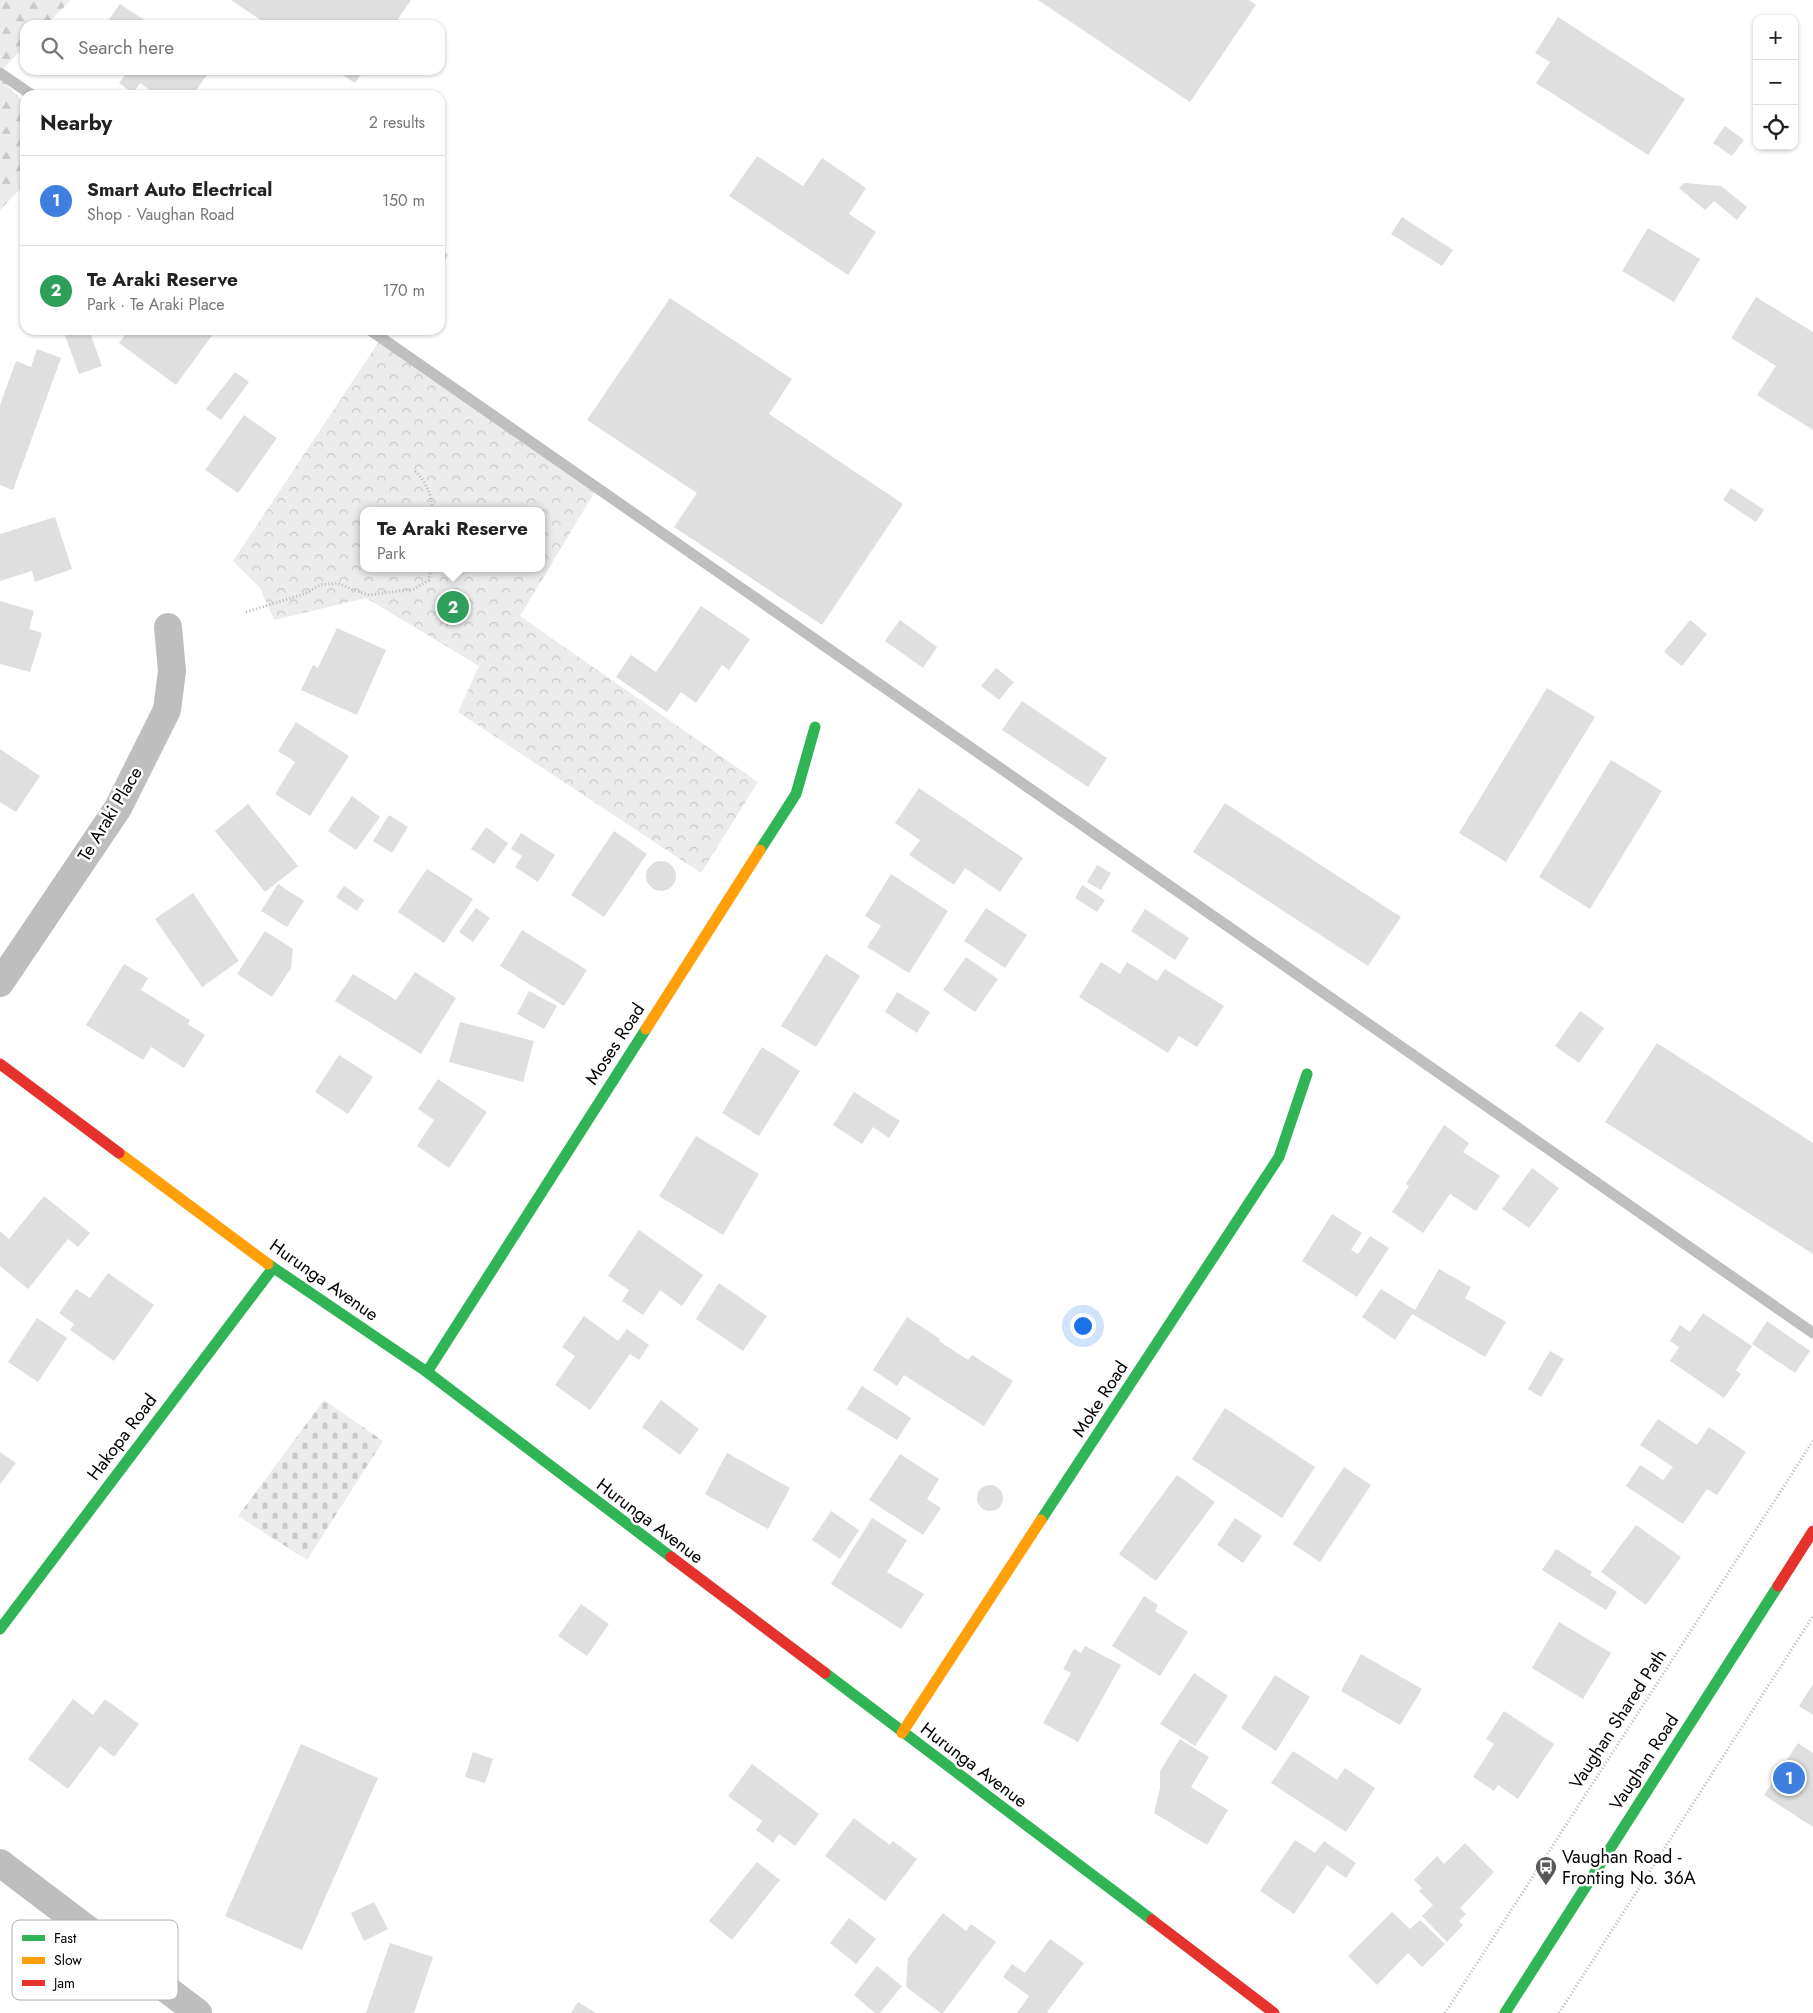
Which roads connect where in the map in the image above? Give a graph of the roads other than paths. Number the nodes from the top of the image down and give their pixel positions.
1 (168, 627) dead end
2 (815, 727) dead end
3 (0, 983) edge
4 (0, 1064) edge
5 (1307, 1074) dead end
6 (273, 1268) junction
7 (426, 1372) junction
8 (1813, 1531) edge
9 (0, 1628) edge
10 (902, 1733) junction
11 (0, 1863) edge
12 (75, 1920) edge
13 (178, 1998) edge
14 (198, 2013) edge
15 (1274, 2013) edge
16 (1505, 2013) edge

1 - 3 street, Te Araki Place
2 - 7 street, Moses Road
4 - 6 street, Hurunga Avenue
5 - 10 street, Moke Road
6 - 7 street, Hurunga Avenue
6 - 9 street, Hakopa Road
7 - 10 street, Hurunga Avenue
8 - 16 street, Vaughan Road
10 - 15 street, Hurunga Avenue
11 - 12 street
13 - 14 street

